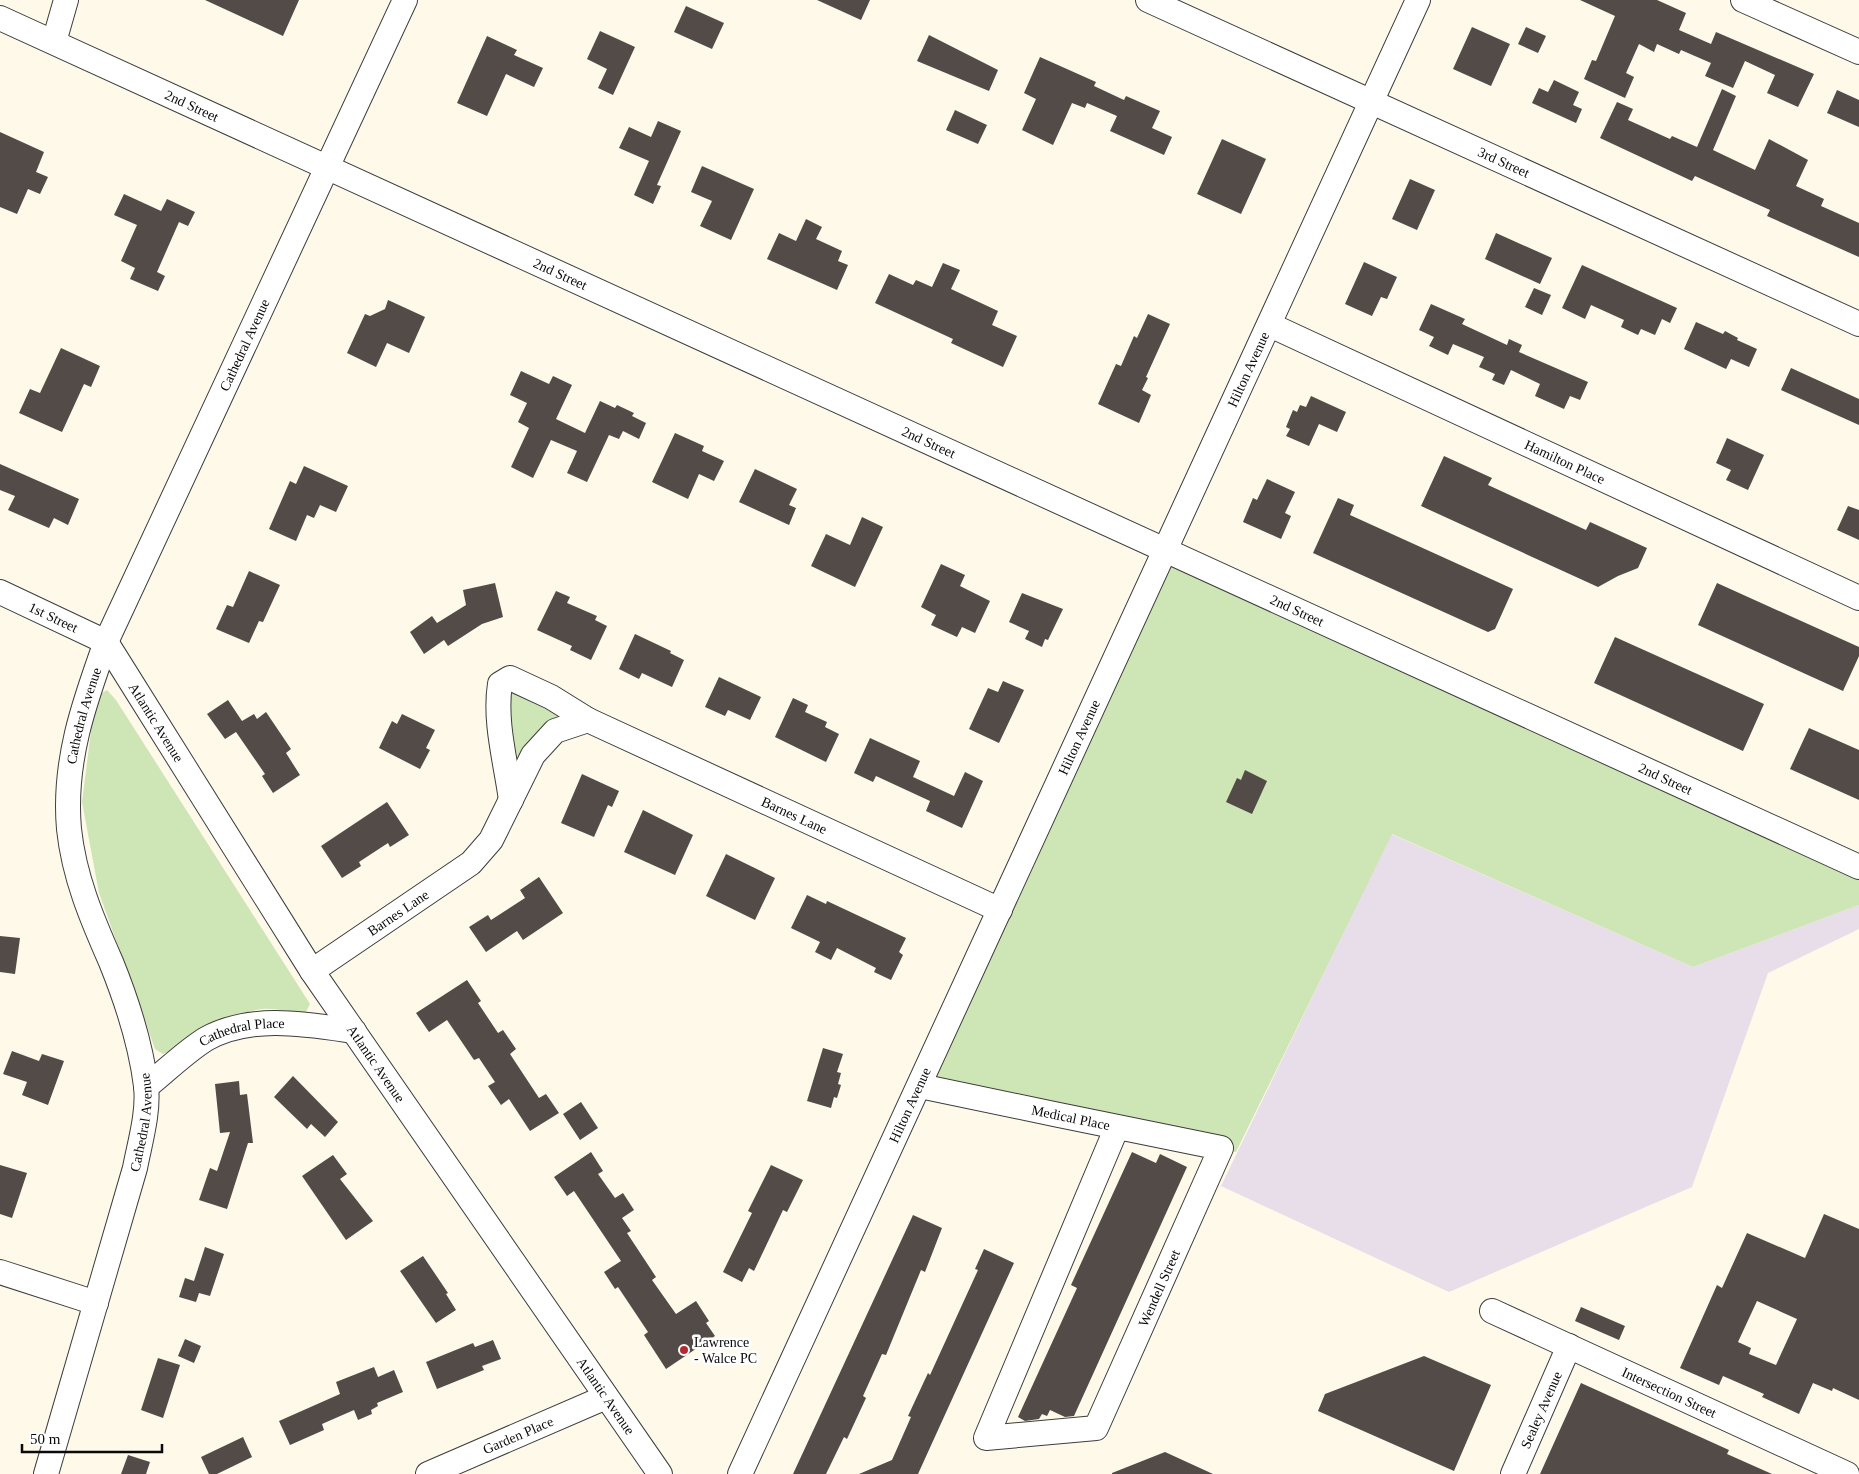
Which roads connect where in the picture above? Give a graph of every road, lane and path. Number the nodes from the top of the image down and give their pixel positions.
1 (66, 0) edge
2 (404, 0) edge
3 (1148, 0) edge
4 (1418, 0) edge
5 (1744, 0) edge
6 (0, 18) edge
7 (54, 42) junction
8 (1859, 52) edge
9 (1372, 101) junction
10 (328, 166) junction
11 (1859, 324) edge
12 (1270, 325) junction
13 (1165, 551) junction
14 (0, 592) edge
15 (1859, 598) edge
16 (106, 642) junction
17 (588, 720) junction
18 (511, 800) junction
19 (1859, 867) edge
20 (1000, 910) junction
21 (312, 971) junction
22 (354, 1031) junction
23 (920, 1086) junction
24 (146, 1087) junction
25 (1117, 1127) junction
26 (1221, 1148) joint
27 (0, 1272) edge
28 (96, 1303) junction
29 (1492, 1311) dead end
30 (1569, 1346) junction
31 (606, 1397) junction
32 (46, 1474) edge
33 (428, 1474) edge
34 (660, 1474) edge
35 (740, 1474) edge
36 (1513, 1474) edge
37 (1847, 1474) edge

1 - 7 street
2 - 10 street, Cathedral Avenue
3 - 9 street, 3rd Street
4 - 9 street, Hilton Avenue
5 - 8 street
6 - 7 street, 2nd Street
7 - 10 street, 2nd Street
9 - 11 street, 3rd Street
9 - 12 street, Hilton Avenue
10 - 13 street, 2nd Street
10 - 16 street, Cathedral Avenue
12 - 13 street, Hilton Avenue
12 - 15 street, Hamilton Place
13 - 19 street, 2nd Street
13 - 20 street, Hilton Avenue
14 - 16 street, 1st Street
16 - 21 street, Atlantic Avenue
16 - 24 street, Cathedral Avenue
17 - 18 street, Barnes Lane
17 - 18 street, Barnes Lane
17 - 20 street, Barnes Lane
18 - 21 street, Barnes Lane
20 - 23 street, Hilton Avenue
21 - 22 street, Atlantic Avenue
22 - 24 street, Cathedral Place
22 - 31 street, Atlantic Avenue
23 - 25 street, Medical Place
23 - 35 street, Hilton Avenue
24 - 28 street, Cathedral Avenue
25 - 26 street, Medical Place
25 - 26 street, Wendell Street
27 - 28 street
28 - 32 street, Cathedral Avenue
29 - 30 street, Intersection Street
30 - 36 street, Sealey Avenue
30 - 37 street, Intersection Street
31 - 33 street, Garden Place
31 - 34 street, Atlantic Avenue

